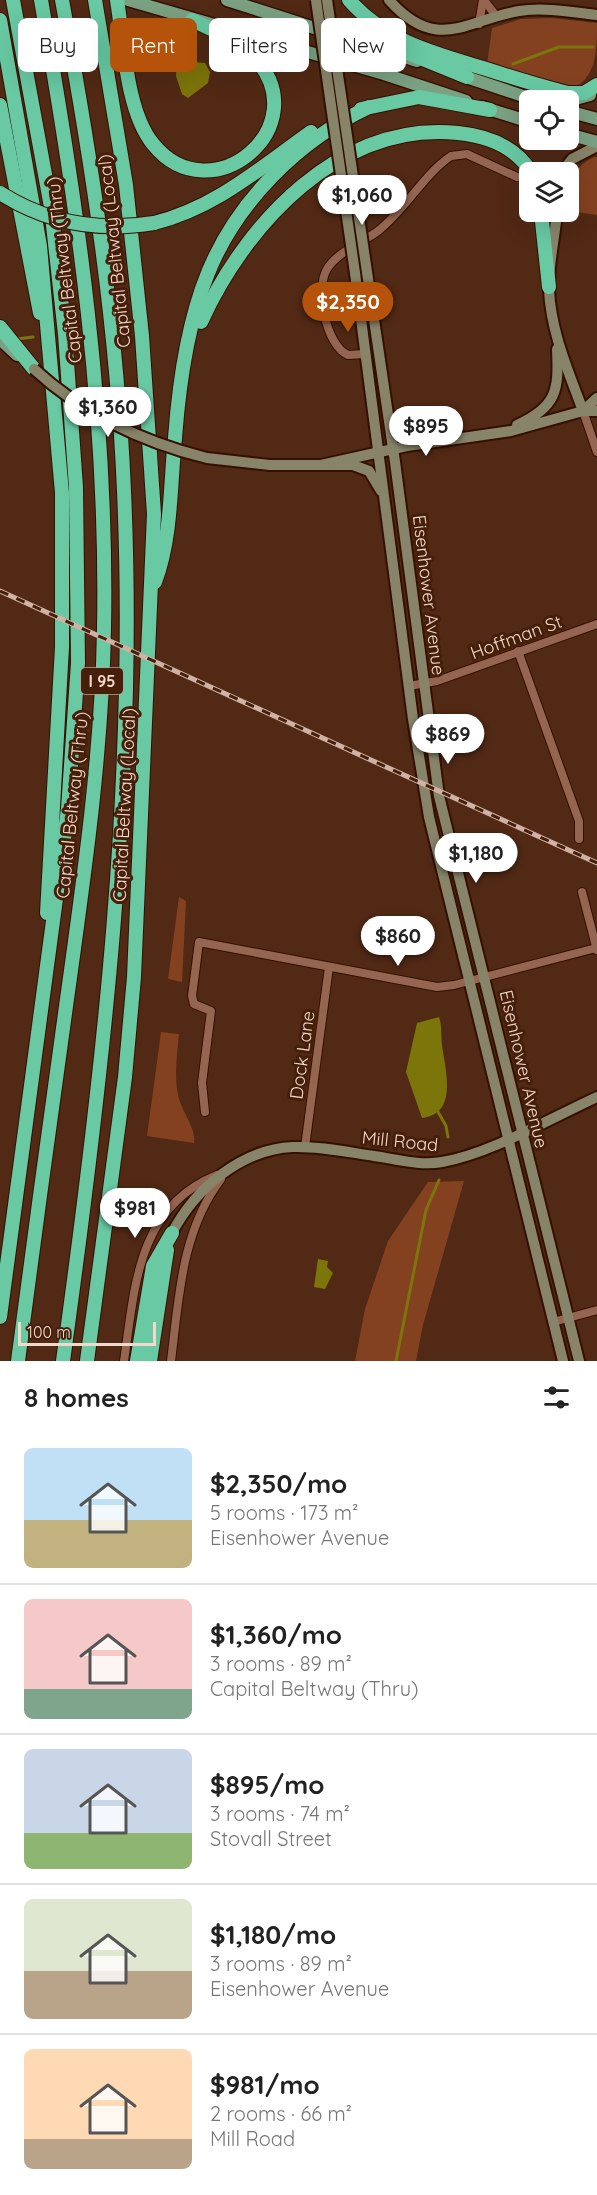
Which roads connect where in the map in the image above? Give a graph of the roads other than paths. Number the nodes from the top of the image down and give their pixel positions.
1 (13, 0) edge
2 (41, 0) edge
3 (94, 0) edge
4 (117, 0) edge
5 (128, 0) edge
6 (227, 0) edge
7 (316, 0) edge
8 (327, 0) edge
9 (343, 0) edge
10 (349, 0) edge
11 (389, 0) edge
12 (483, 0) edge
13 (63, 2) edge
14 (597, 15) edge
15 (497, 17) junction
16 (120, 18) edge
17 (186, 18) edge
18 (0, 20) edge
19 (197, 21) edge
20 (197, 23) edge
21 (479, 24) junction
22 (129, 72) edge
23 (467, 77) junction
24 (597, 86) edge
25 (519, 95) edge
26 (579, 99) edge
27 (0, 105) edge
28 (369, 107) junction
29 (490, 110) junction
30 (579, 114) edge
31 (519, 119) edge
32 (597, 119) edge
33 (579, 138) edge
34 (597, 144) edge
35 (522, 162) edge
36 (570, 162) edge
37 (517, 177) dead end
38 (0, 193) edge
39 (542, 222) edge
40 (556, 222) edge
41 (361, 272) junction
42 (549, 287) junction
43 (0, 327) edge
44 (556, 337) junction
45 (0, 339) edge
46 (365, 354) junction
47 (186, 360) junction
48 (34, 369) junction
49 (597, 398) edge
50 (583, 411) junction
51 (597, 411) edge
52 (57, 418) junction
53 (496, 433) junction
54 (393, 448) junction
55 (378, 452) junction
56 (597, 452) edge
57 (321, 465) junction
58 (387, 512) junction
59 (152, 592) junction
60 (597, 624) edge
61 (518, 651) junction
62 (424, 684) junction
63 (410, 687) junction
64 (579, 839) dead end
65 (582, 892) dead end
66 (597, 949) edge
67 (329, 967) junction
68 (484, 976) junction
69 (469, 981) junction
70 (44, 1002) junction
71 (597, 1097) edge
72 (205, 1112) dead end
73 (521, 1132) junction
74 (507, 1138) junction
75 (305, 1147) junction
76 (227, 1171) junction
77 (172, 1233) joint
78 (151, 1309) junction
79 (597, 1310) edge
80 (0, 1317) edge
81 (568, 1318) junction
82 (553, 1322) junction
83 (18, 1361) edge
84 (63, 1361) edge
85 (87, 1361) edge
86 (124, 1361) edge
87 (137, 1361) edge
88 (150, 1361) edge
89 (171, 1361) edge
90 (563, 1361) edge
91 (579, 1361) edge

1 - 70 highway, I 95
2 - 83 highway, Capital Beltway (Thru) / I 95
3 - 59 highway, Capital Beltway (Local) / I 95
4 - 16 highway
5 - 17 main road
6 - 23 main road
7 - 41 main road, Eisenhower Avenue, bridge
8 - 41 main road, Eisenhower Avenue, bridge
9 - 23 highway
10 - 24 highway
11 - 21 main road
12 - 15 street
12 - 21 street
13 - 84 highway, I 95
14 - 15 main road
15 - 21 main road
18 - 52 highway
19 - 29 main road
20 - 22 highway
23 - 25 main road
24 - 26 main road
27 - 52 highway
28 - 29 highway
28 - 38 highway, bridge
28 - 47 highway
29 - 31 main road
30 - 32 main road
33 - 34 main road
34 - 36 main road
35 - 47 highway
37 - 46 street
39 - 42 highway
40 - 42 main road
41 - 46 main road, Eisenhower Avenue
41 - 54 main road, Eisenhower Avenue
42 - 44 main road
43 - 48 highway
44 - 50 main road
44 - 53 main road
45 - 48 main road
46 - 55 main road, Eisenhower Avenue
47 - 59 highway
48 - 57 main road, bridge
49 - 50 main road
50 - 51 main road
50 - 53 main road
50 - 56 street
52 - 70 highway
53 - 54 main road
54 - 55 main road
54 - 62 main road, Eisenhower Avenue
55 - 57 main road
55 - 58 main road, Eisenhower Avenue
57 - 58 main road
58 - 63 main road, Eisenhower Avenue
59 - 85 highway, Capital Beltway (Local) / I 95
60 - 61 street, Hoffman St
61 - 62 street, Hoffman St
61 - 64 street
62 - 63 street, Hoffman St
62 - 68 main road, Eisenhower Avenue
63 - 69 main road, Eisenhower Avenue
65 - 66 street
66 - 68 street
67 - 69 street
67 - 72 street
67 - 75 street, Dock Lane
68 - 69 street
68 - 73 main road, Eisenhower Avenue
69 - 74 main road, Eisenhower Avenue
70 - 80 highway, I 95
71 - 73 main road, Mill Road
73 - 74 main road, Mill Road
73 - 81 main road, Eisenhower Avenue
74 - 75 main road, Mill Road
74 - 82 main road, Eisenhower Avenue
75 - 76 main road, Mill Road
76 - 77 main road, Mill Road
76 - 86 street, Mill Road
76 - 89 street, Mill Road
77 - 78 highway
78 - 87 highway
78 - 88 highway
79 - 81 street
81 - 82 street
81 - 91 main road, Eisenhower Avenue
82 - 90 main road, Eisenhower Avenue

